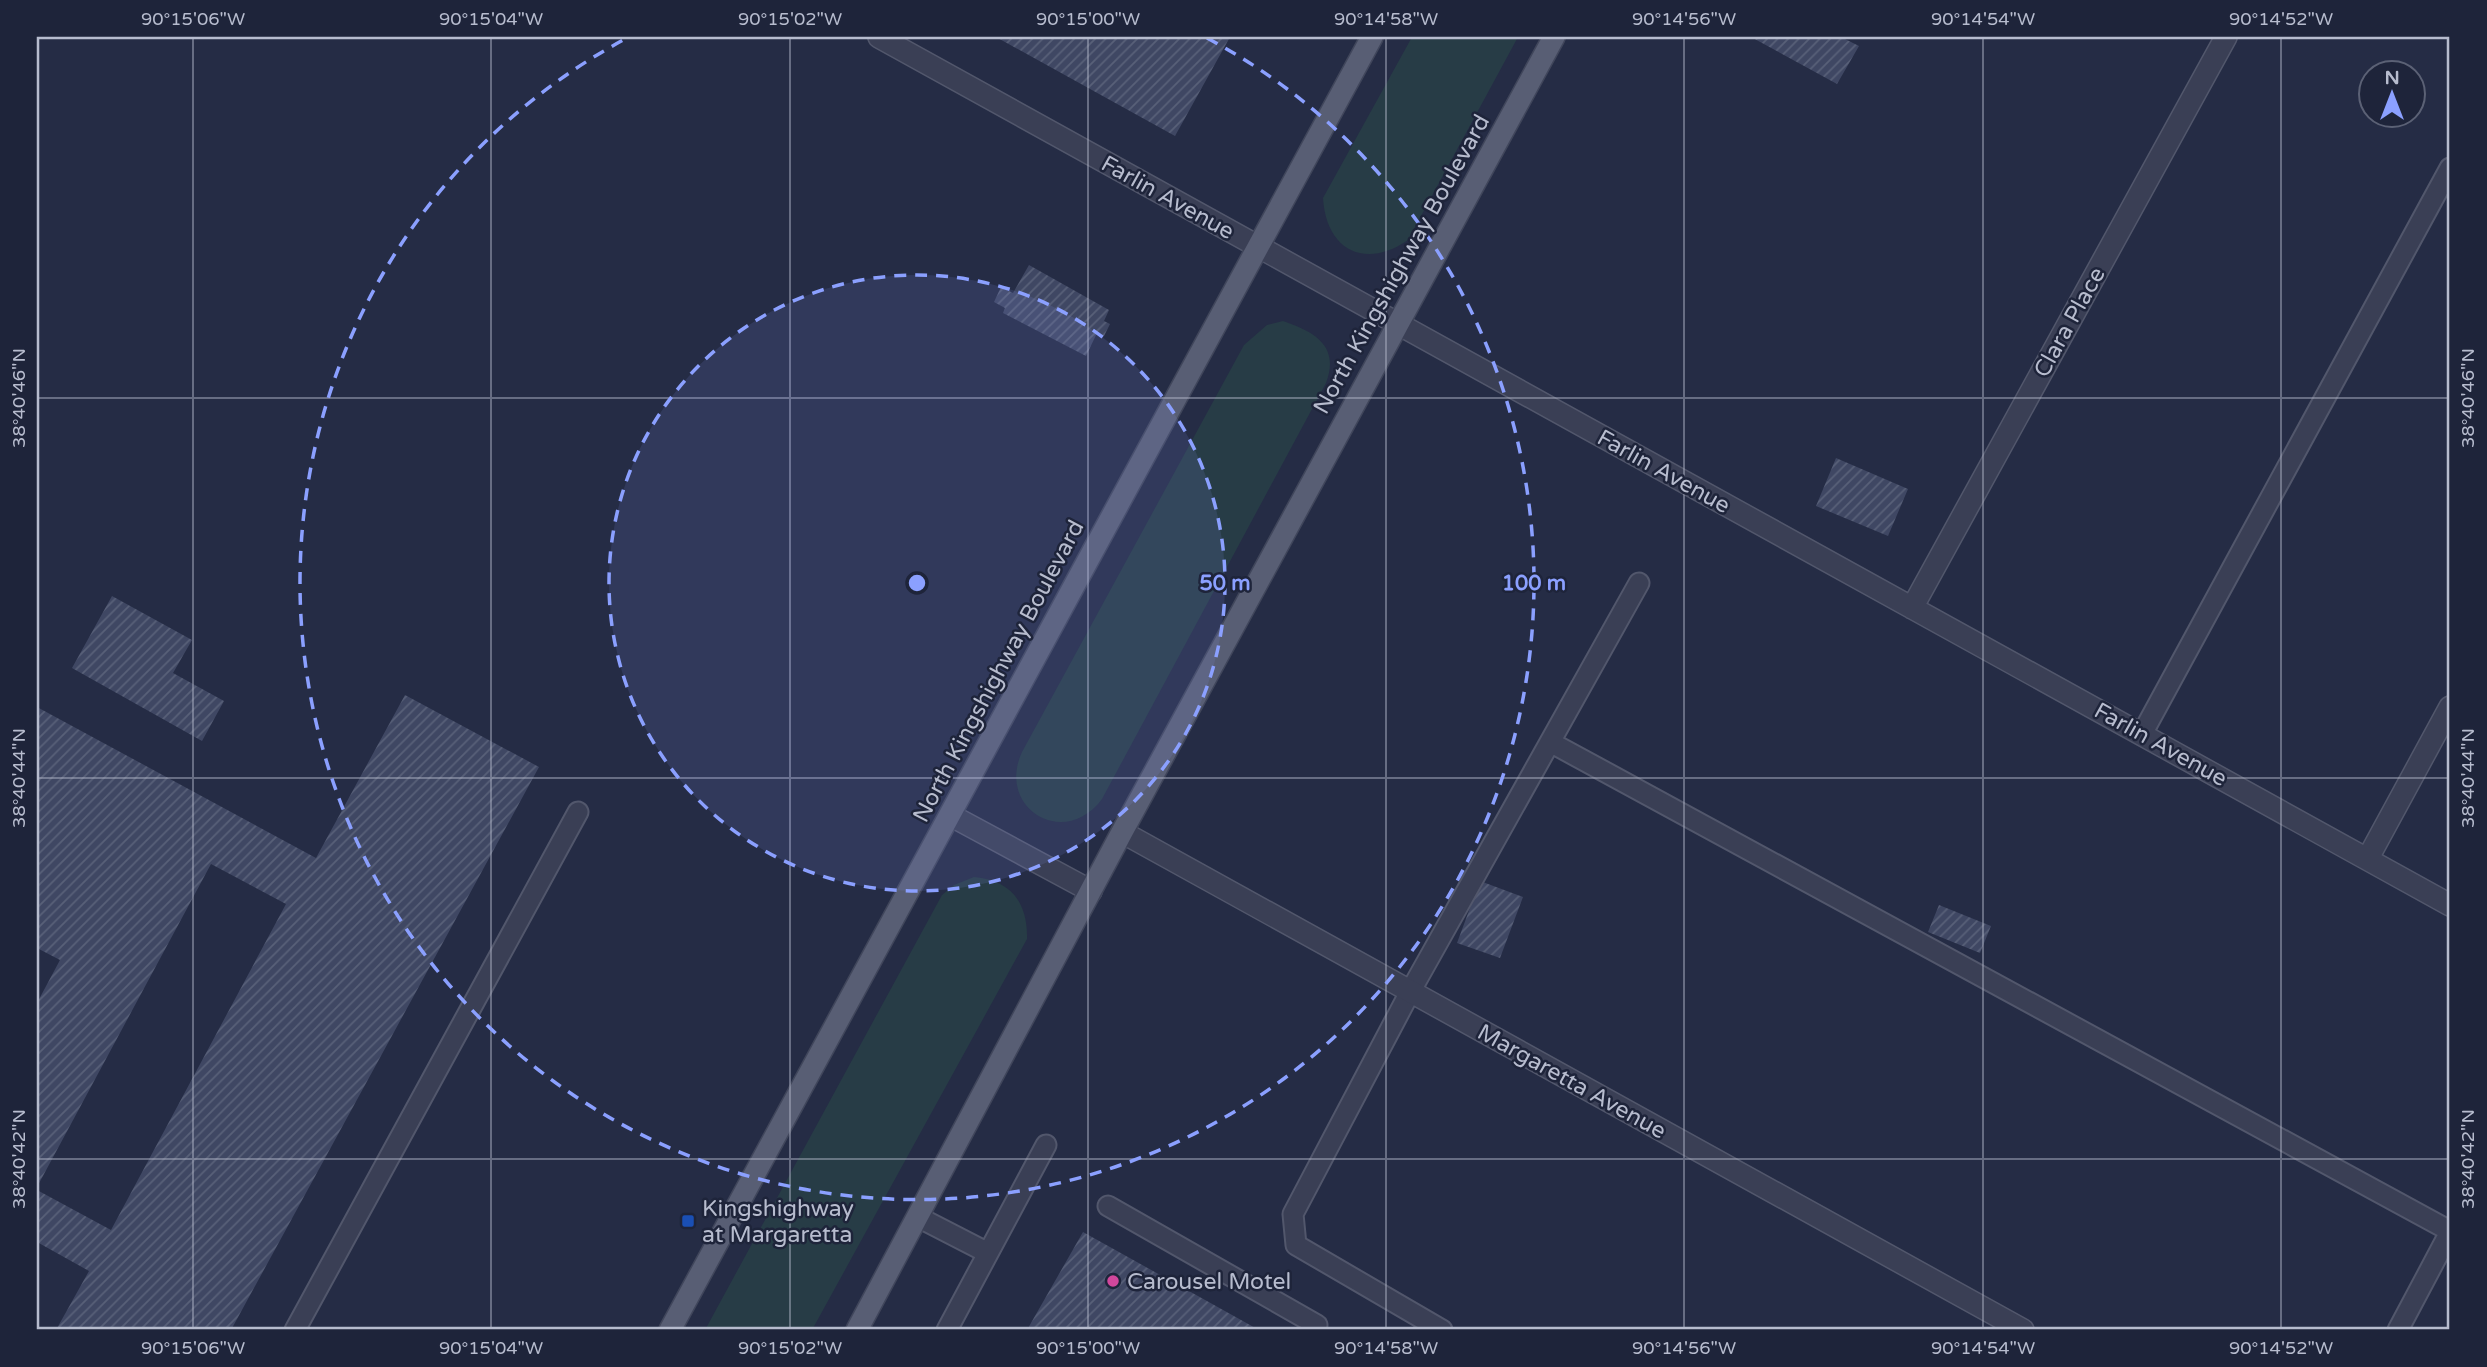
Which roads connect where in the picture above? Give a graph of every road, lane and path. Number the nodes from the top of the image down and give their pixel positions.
1 (879, 37) edge
2 (1372, 37) edge
3 (1554, 37) edge
4 (2226, 37) edge
5 (2450, 168) edge
6 (1258, 247) junction
7 (1398, 324) junction
8 (1639, 583) dead end
9 (1912, 608) junction
10 (2450, 707) edge
11 (2142, 734) junction
12 (1550, 742) junction
13 (578, 813) dead end
14 (950, 815) junction
15 (1122, 832) junction
16 (2368, 858) junction
17 (1091, 891) junction
18 (2450, 905) edge
19 (1410, 992) junction
20 (1046, 1145) dead end
21 (1108, 1206) dead end
22 (918, 1217) junction
23 (2450, 1231) edge
24 (988, 1253) junction
25 (295, 1330) edge
26 (670, 1330) edge
27 (857, 1330) edge
28 (947, 1330) edge
29 (1315, 1330) edge
30 (1442, 1330) edge
31 (2023, 1330) edge
32 (2398, 1330) edge

1 - 6 street, Farlin Avenue
2 - 6 main road, North Kingshighway Boulevard
3 - 7 main road, North Kingshighway Boulevard
4 - 9 street, Clara Place
5 - 11 lane
6 - 7 street, Farlin Avenue
6 - 14 main road, North Kingshighway Boulevard
7 - 9 street, Farlin Avenue
7 - 15 main road, North Kingshighway Boulevard
8 - 12 lane
9 - 11 street, Farlin Avenue
10 - 16 street
11 - 16 street, Farlin Avenue
12 - 19 lane
12 - 23 lane
13 - 25 lane
14 - 17 street
14 - 26 main road, North Kingshighway Boulevard
15 - 17 main road, North Kingshighway Boulevard
15 - 19 street, Margaretta Avenue
16 - 18 street, Farlin Avenue
17 - 22 main road, North Kingshighway Boulevard
19 - 30 lane
19 - 31 street, Margaretta Avenue
20 - 24 lane
21 - 29 lane
22 - 24 lane
22 - 27 main road, North Kingshighway Boulevard
23 - 32 lane
24 - 28 lane

